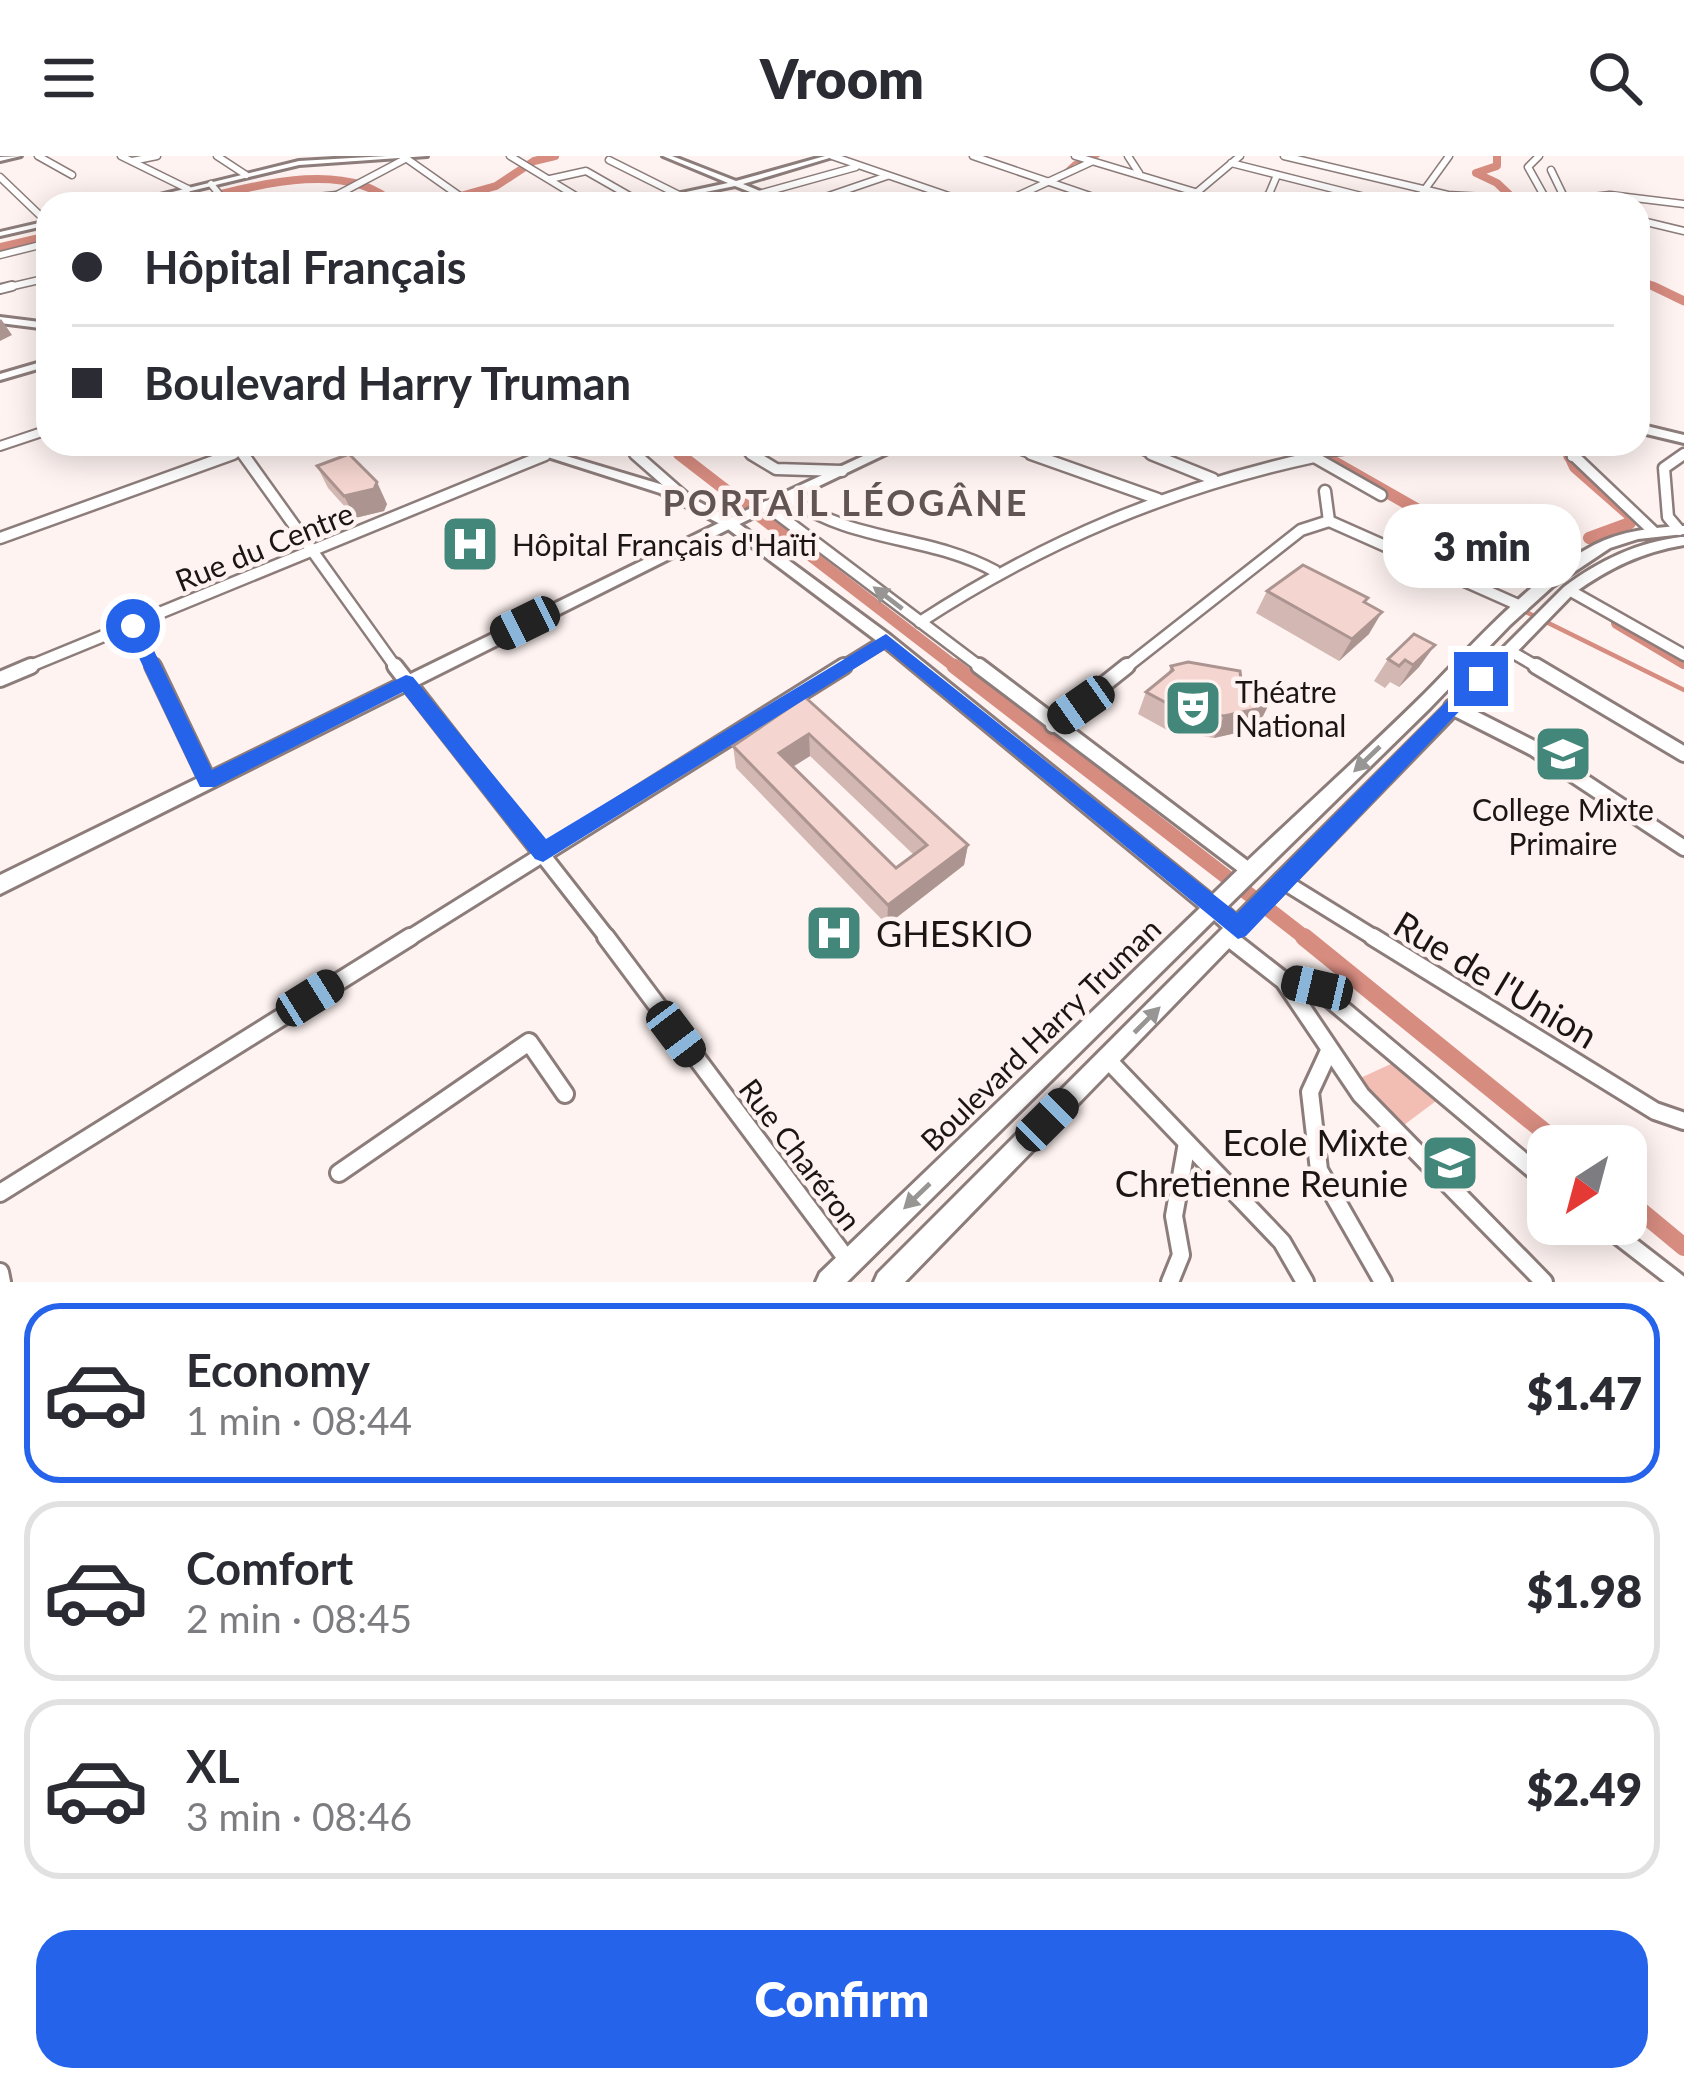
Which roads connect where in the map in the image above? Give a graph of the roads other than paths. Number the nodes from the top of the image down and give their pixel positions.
1 (13, 156) edge
2 (38, 156) edge
3 (121, 156) edge
4 (157, 156) edge
5 (217, 156) edge
6 (424, 156) edge
7 (510, 156) edge
8 (621, 156) edge
9 (666, 156) edge
10 (832, 156) edge
11 (973, 156) edge
12 (1075, 156) edge
13 (1128, 156) edge
14 (1240, 156) edge
15 (1284, 156) edge
16 (1355, 156) edge
17 (1449, 156) edge
18 (1539, 156) edge
19 (341, 157) edge
20 (404, 157) edge
21 (0, 159) edge
22 (296, 160) edge
23 (132, 161) junction
24 (1095, 161) junction
25 (1231, 163) junction
26 (858, 166) junction
27 (1551, 170) dead end
28 (1340, 171) junction
29 (1138, 174) junction
30 (72, 175) dead end
31 (246, 175) junction
32 (887, 176) junction
33 (1277, 176) junction
34 (0, 177) edge
35 (550, 179) junction
36 (1058, 179) junction
37 (211, 184) junction
38 (731, 185) junction
39 (1405, 188) junction
40 (188, 189) junction
41 (1423, 191) junction
42 (176, 192) edge
43 (218, 192) edge
44 (344, 192) edge
45 (454, 192) edge
46 (570, 192) edge
47 (620, 192) edge
48 (672, 192) edge
49 (699, 192) edge
50 (753, 192) edge
51 (766, 192) edge
52 (841, 192) edge
53 (936, 192) edge
54 (1028, 192) edge
55 (1087, 192) edge
56 (1195, 192) joint
57 (1270, 192) edge
58 (1334, 192) edge
59 (1395, 192) edge
60 (1431, 192) edge
61 (1541, 192) edge
62 (1559, 192) edge
63 (1650, 202) edge
64 (1684, 204) edge
65 (36, 215) edge
66 (1650, 223) edge
67 (36, 226) edge
68 (1684, 231) edge
69 (0, 234) edge
70 (36, 246) edge
71 (0, 255) edge
72 (36, 281) edge
73 (0, 289) edge
74 (0, 320) edge
75 (36, 324) edge
76 (36, 366) edge
77 (0, 377) edge
78 (1650, 431) edge
79 (36, 434) edge
80 (1684, 439) edge
81 (0, 446) edge
82 (1684, 454) edge
83 (214, 456) edge
84 (244, 456) edge
85 (539, 456) edge
86 (551, 456) edge
87 (637, 456) edge
88 (754, 456) edge
89 (874, 456) edge
90 (1038, 456) edge
91 (1157, 456) edge
92 (1316, 456) edge
93 (1322, 456) edge
94 (1571, 456) edge
95 (842, 471) junction
96 (1214, 480) junction
97 (1325, 491) dead end
98 (1381, 494) dead end
99 (787, 496) junction
100 (1158, 499) junction
101 (689, 502) junction
102 (766, 506) junction
103 (734, 521) junction
104 (1328, 521) junction
105 (1654, 532) junction
106 (1682, 534) edge
107 (0, 538) edge
108 (312, 553) junction
109 (995, 571) junction
110 (1569, 590) junction
111 (1523, 607) junction
112 (920, 622) junction
113 (133, 626) junction
114 (886, 640) junction
115 (1510, 651) junction
116 (1684, 655) edge
117 (0, 679) edge
118 (406, 682) junction
119 (1453, 707) junction
120 (1053, 725) junction
121 (1684, 754) edge
122 (208, 782) junction
123 (1684, 848) edge
124 (543, 852) junction
125 (1243, 873) junction
126 (0, 885) edge
127 (1275, 888) junction
128 (1213, 907) junction
129 (1237, 929) junction
130 (1284, 981) junction
131 (1329, 1051) junction
132 (1108, 1060) junction
133 (565, 1094) dead end
134 (1684, 1120) edge
135 (1187, 1143) junction
136 (1527, 1164) edge
137 (339, 1173) dead end
138 (0, 1193) edge
139 (1630, 1245) edge
140 (849, 1262) junction
141 (0, 1272) edge
142 (897, 1278) edge
143 (2, 1282) edge
144 (829, 1282) edge
145 (1171, 1282) edge
146 (1305, 1282) edge
147 (1383, 1282) edge
148 (1544, 1282) edge
149 (1678, 1282) edge

1 - 21 street
2 - 30 street
3 - 23 street
4 - 23 street
5 - 31 street
6 - 20 street
7 - 35 street
8 - 48 street
9 - 38 street
10 - 26 street
10 - 38 street
11 - 36 street
12 - 24 street
13 - 29 street
14 - 25 street
15 - 28 street
16 - 28 street
17 - 41 street
18 - 61 street
19 - 20 street
19 - 22 street
20 - 44 street
20 - 45 street
22 - 31 street
23 - 40 street
24 - 29 street
24 - 36 street
25 - 33 street
25 - 56 street
26 - 32 street
26 - 51 street
27 - 62 street
28 - 39 street
29 - 56 street
31 - 37 street
32 - 52 street
32 - 53 street
33 - 57 street
33 - 58 street
34 - 65 street
35 - 46 street
35 - 47 street
36 - 54 street
36 - 55 street
37 - 40 street
37 - 43 street
38 - 49 street
38 - 50 street
39 - 41 street
39 - 59 street
40 - 42 street
41 - 60 street
63 - 64 street
66 - 68 street
67 - 69 street
70 - 71 street
72 - 73 street
74 - 75 main road
76 - 77 street
78 - 80 main road
79 - 81 street
82 - 106 street
83 - 107 street
84 - 108 street, Rue Charéron
85 - 108 street, Rue du Centre
86 - 101 main road
87 - 101 street
88 - 95 street
89 - 95 main road
90 - 100 street
91 - 96 street
92 - 96 street
93 - 98 street
94 - 105 street
95 - 99 main road
96 - 100 street
97 - 104 street
99 - 102 main road
99 - 109 street
100 - 109 street
101 - 103 main road
102 - 103 main road
112 -> 102 street
103 - 114 main road
103 - 118 main road
104 - 111 street
104 - 120 street
105 - 106 main road, Boulevard Harry Truman
105 - 111 main road, Boulevard Harry Truman
106 - 110 main road
108 - 113 street, Rue du Centre
108 - 118 street, Rue Charéron
109 - 112 street
110 - 115 main road
110 - 116 street
111 -> 125 main road, Boulevard Harry Truman
112 - 120 street
113 - 117 street, Rue du Centre
113 - 122 street
114 - 124 street
114 - 128 main road
115 - 119 main road
115 - 121 street
118 - 122 main road
118 - 124 street, Rue Charéron
119 - 123 street
119 - 127 main road
120 - 125 street
122 - 126 main road
124 - 138 street
124 - 140 street, Rue Charéron
125 - 128 main road, Boulevard Harry Truman
127 - 129 main road
127 - 134 street, Rue de l'Union
128 - 129 main road
128 -> 140 main road, Boulevard Harry Truman
129 - 130 street
132 -> 129 main road
130 - 131 street
130 - 136 street
131 - 147 street
131 - 148 street
132 - 135 street
132 - 142 main road
133 - 137 street
135 - 145 street
135 - 146 street
139 - 149 street
140 - 144 main road, Boulevard Harry Truman
141 - 143 street

